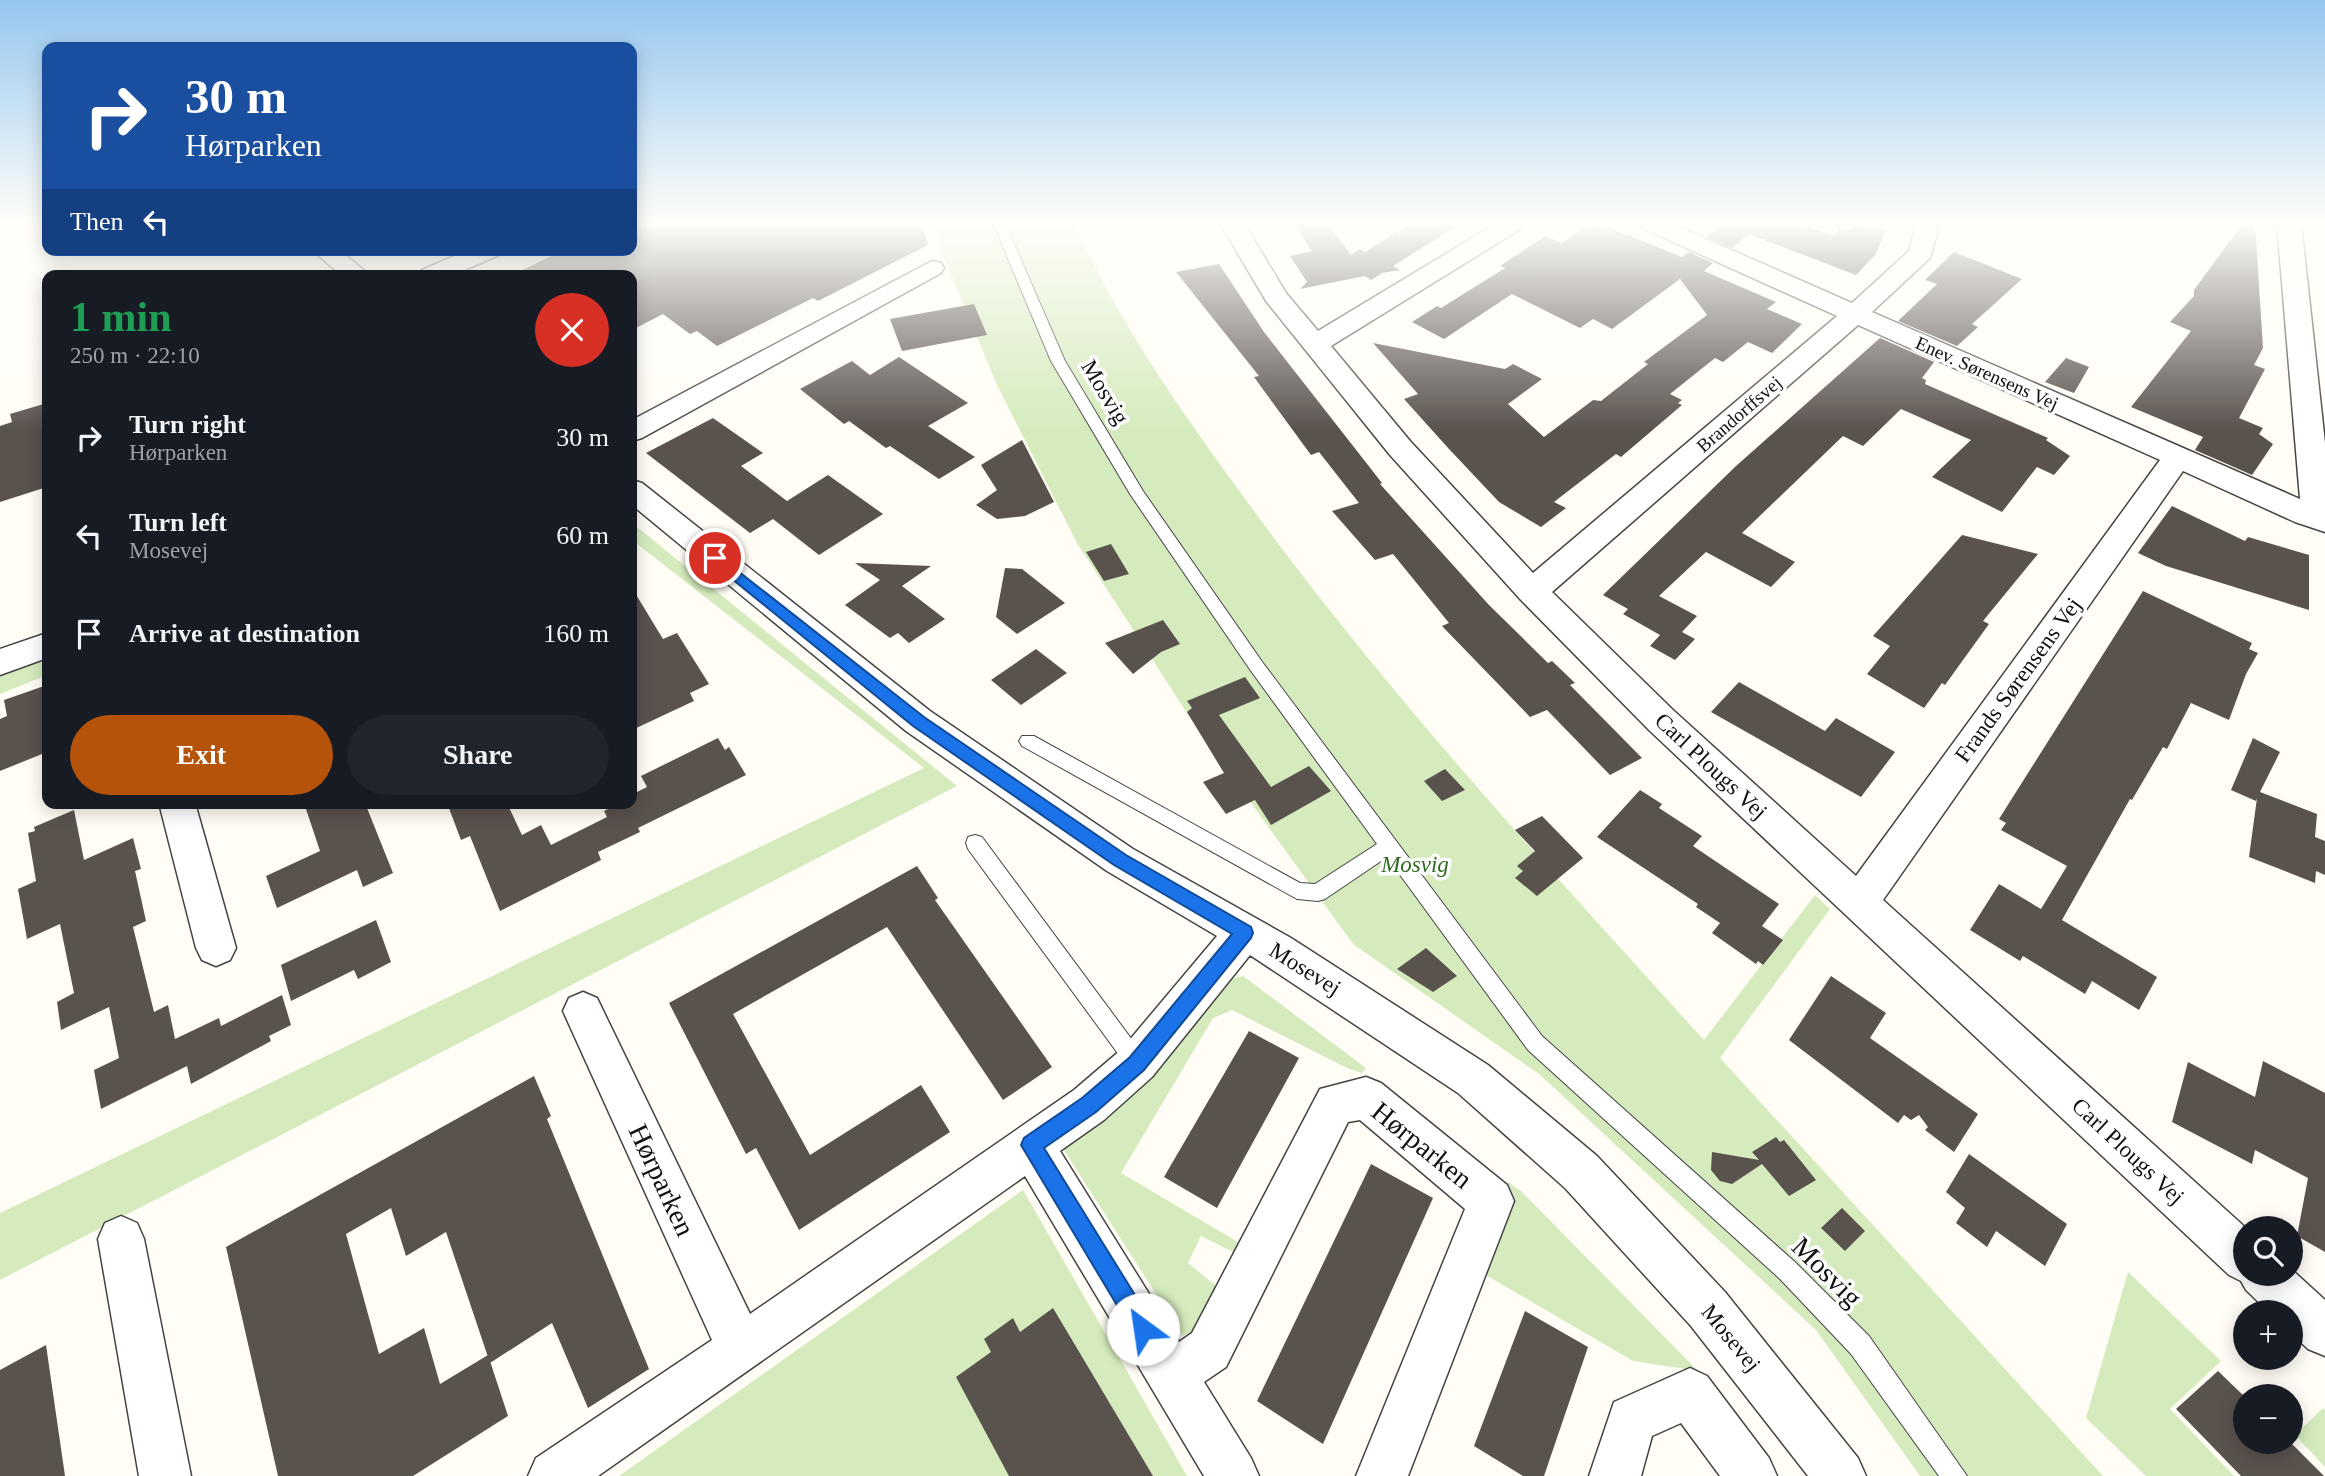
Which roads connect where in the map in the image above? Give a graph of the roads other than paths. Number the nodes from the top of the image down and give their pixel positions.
1 (888, 292) edge
2 (1028, 292) edge
3 (1273, 292) edge
4 (1401, 292) edge
5 (1805, 292) edge
6 (1879, 292) edge
7 (2295, 292) edge
8 (1855, 314) junction
9 (1316, 344) junction
10 (637, 429) edge
11 (2177, 458) junction
12 (637, 494) edge
13 (2316, 518) edge
14 (1532, 592) junction
15 (42, 647) edge
16 (0, 662) edge
17 (1028, 741) dead end
18 (179, 809) edge
19 (975, 843) dead end
20 (1389, 846) junction
21 (1859, 903) junction
22 (1244, 933) junction
23 (216, 948) dead end
24 (583, 1011) dead end
25 (1137, 1063) junction
26 (1031, 1145) junction
27 (121, 1238) dead end
28 (2233, 1248) edge
29 (2275, 1286) edge
30 (2325, 1332) edge
31 (741, 1349) junction
32 (1171, 1375) junction
33 (166, 1476) edge
34 (554, 1476) edge
35 (1233, 1476) edge
36 (1381, 1476) edge
37 (1615, 1476) edge
38 (1751, 1476) edge
39 (1840, 1476) edge
40 (1954, 1476) edge

1 - 10 street
2 - 20 lane, Mosvig
3 - 9 street, Carl Plougs Vej
4 - 9 street
5 - 8 street, Enev. Sørensens Vej
6 - 8 street, Brandorffsvej
7 - 13 street
8 - 11 street, Enev. Sørensens Vej
8 - 14 street, Brandorffsvej
9 - 14 street, Carl Plougs Vej
11 - 13 street, Enev. Sørensens Vej
11 - 21 street, Frands Sørensens Vej
12 - 22 street, Mosevej
14 - 21 street, Carl Plougs Vej
15 - 16 street
17 - 20 lane
18 - 23 street
19 - 25 lane
20 - 40 lane, Mosvig
21 - 28 street, Carl Plougs Vej
22 - 25 street
22 - 39 street, Mosevej
24 - 31 street, Hørparken
25 - 26 street
26 - 31 street
26 - 32 street
27 - 33 street
29 - 30 street
31 - 34 street
32 - 35 street
32 - 36 street, Hørparken
37 - 38 street

